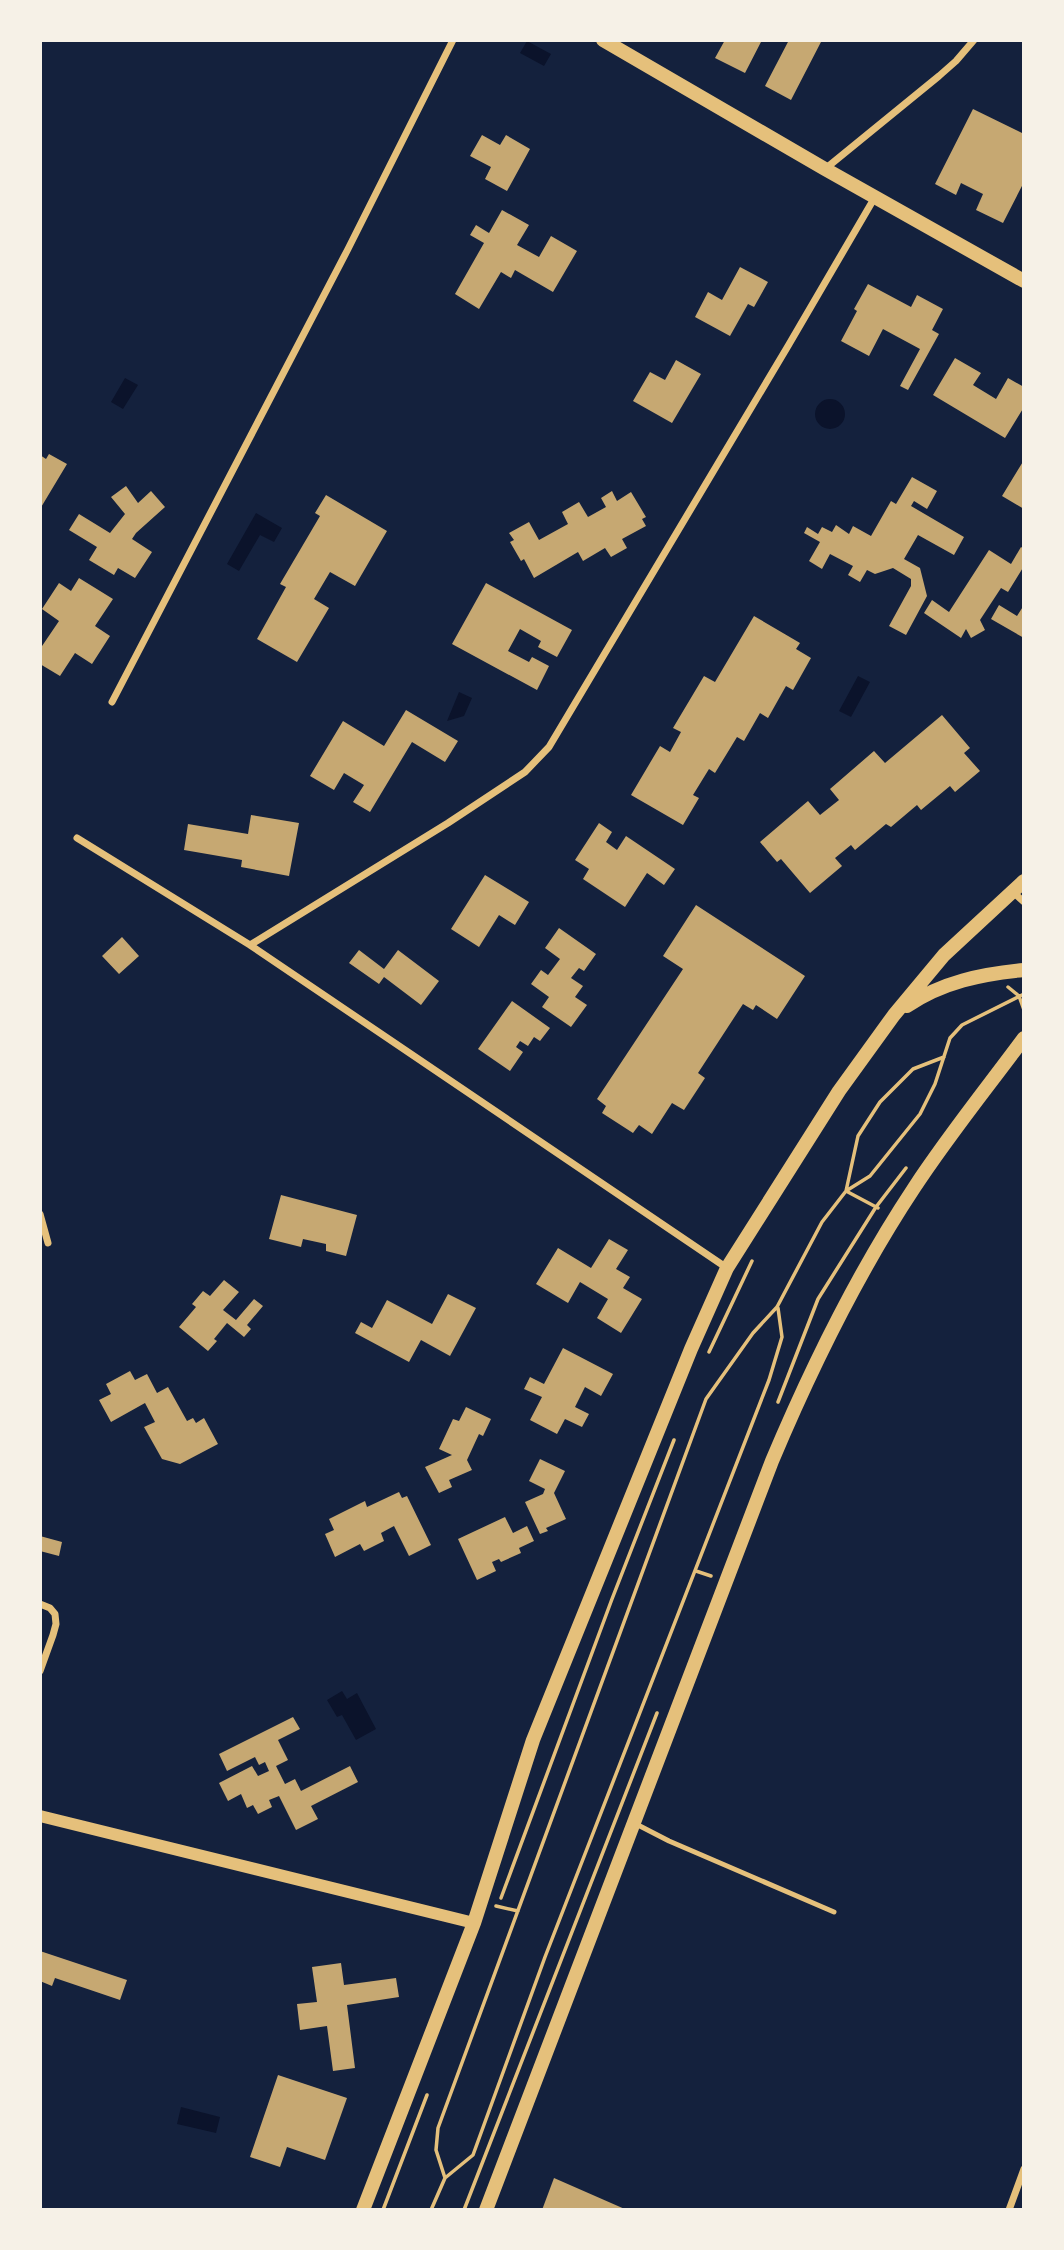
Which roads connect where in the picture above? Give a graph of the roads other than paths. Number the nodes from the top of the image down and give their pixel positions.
1 (453, 40) edge
2 (603, 40) edge
3 (974, 40) edge
4 (825, 169) junction
5 (875, 197) junction
6 (1024, 281) edge
7 (112, 702) dead end
8 (77, 838) dead end
9 (1024, 881) edge
10 (1018, 897) edge
11 (250, 945) junction
12 (1024, 970) edge
13 (894, 1015) junction
14 (1024, 1038) edge
15 (40, 1214) edge
16 (48, 1243) dead end
17 (727, 1268) junction
18 (40, 1604) edge
19 (40, 1671) edge
20 (40, 1816) edge
21 (634, 1824) junction
22 (834, 1912) dead end
23 (474, 1923) junction
24 (1024, 2169) edge
25 (363, 2210) edge
26 (486, 2210) edge
27 (1009, 2210) edge

1 - 7 street
2 - 4 main road
3 - 4 street
4 - 5 main road
5 - 6 main road
5 - 11 street
8 - 11 street
9 - 10 main road
10 - 13 main road
11 - 17 street
12 - 13 main road
13 - 17 main road
14 - 21 main road
15 - 16 street
17 - 23 main road
18 - 19 street
20 - 23 street
21 - 22 lane
21 - 26 main road
23 - 25 main road
24 - 27 street

